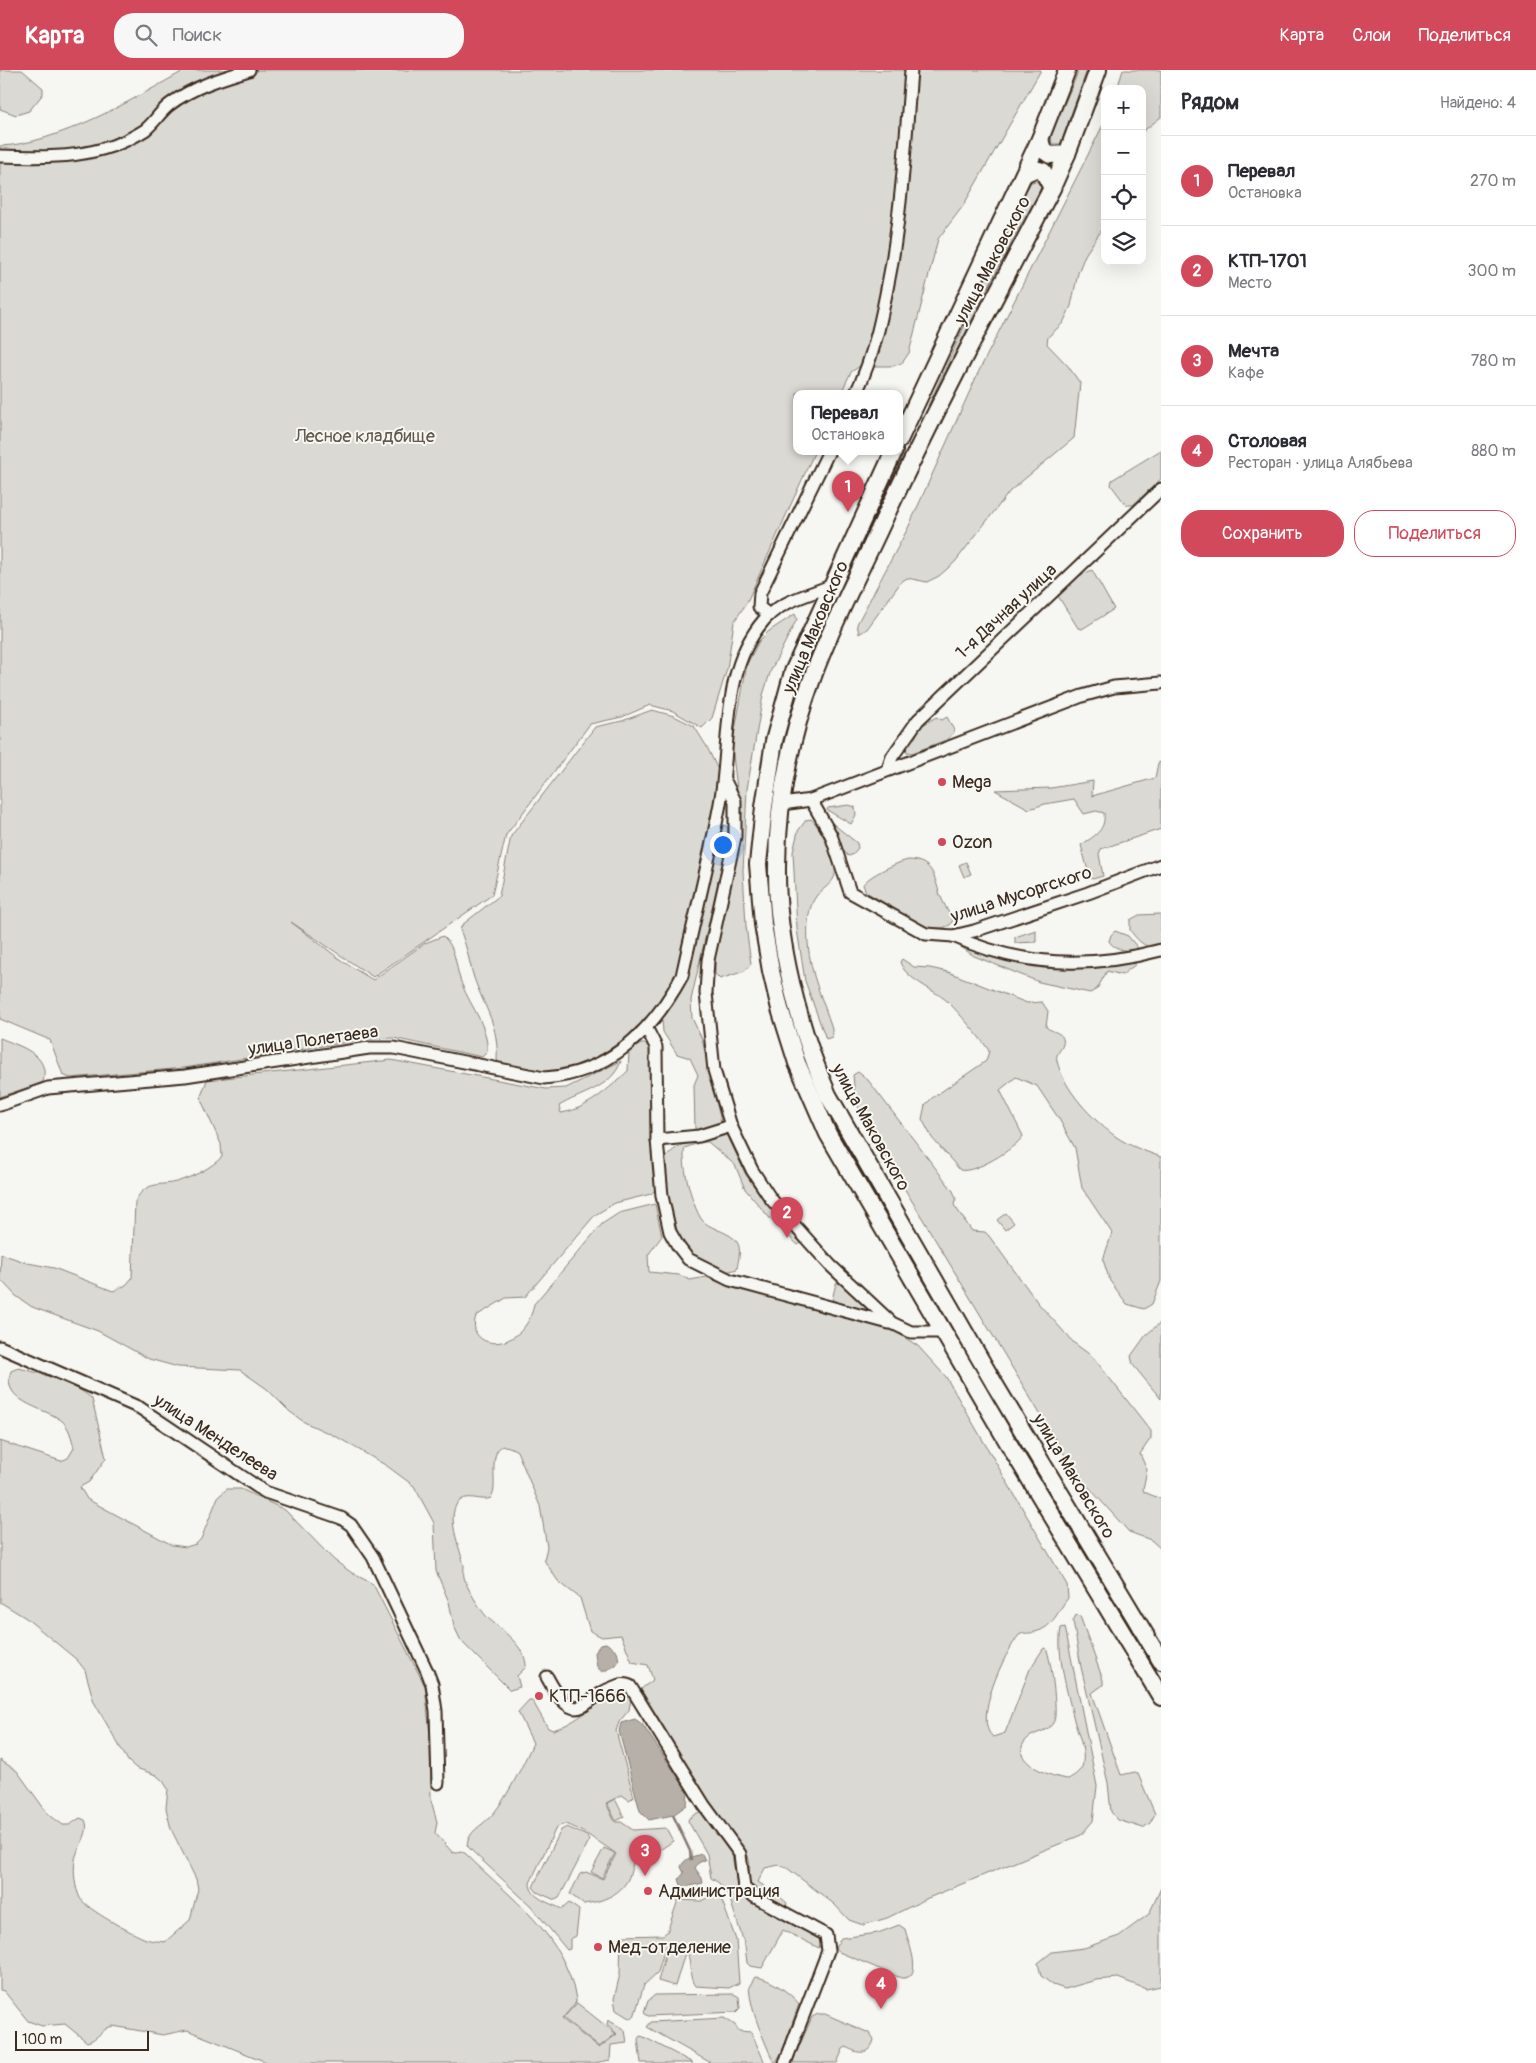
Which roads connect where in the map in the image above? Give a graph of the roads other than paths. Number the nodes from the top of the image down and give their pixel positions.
1 (249, 70) edge
2 (911, 70) edge
3 (1067, 70) edge
4 (1098, 70) edge
5 (1040, 139) junction
6 (1068, 154) junction
7 (0, 156) edge
8 (1024, 174) junction
9 (1052, 188) junction
10 (858, 390) edge
11 (903, 431) edge
12 (827, 455) edge
13 (892, 455) edge
14 (1161, 489) edge
15 (831, 586) junction
16 (769, 615) junction
17 (1161, 683) edge
18 (888, 769) junction
19 (724, 779) junction
20 (811, 800) junction
21 (782, 804) junction
22 (1161, 865) edge
23 (953, 936) junction
24 (1161, 950) edge
25 (647, 1029) junction
26 (0, 1105) edge
27 (731, 1126) junction
28 (657, 1140) junction
29 (892, 1323) junction
30 (942, 1332) junction
31 (0, 1347) edge
32 (1161, 1661) edge
33 (547, 1677) dead end
34 (1161, 1696) edge
35 (438, 1783) dead end
36 (785, 2063) edge

1 - 7 street
2 - 10 street
3 - 5 highway, улица Маковского
4 - 6 highway, улица Маковского
5 - 6 highway
5 - 8 highway, улица Маковского
6 - 9 highway, улица Маковского
8 - 9 highway
8 - 11 highway, улица Маковского
9 - 21 highway, улица Маковского
12 - 16 street
13 - 15 highway, улица Маковского
14 - 18 street, 1-я Дачная улица
15 - 16 street
15 - 30 highway, улица Маковского
16 - 19 street, улица Полетаева
17 - 18 street
18 - 20 street
19 - 25 street, улица Полетаева
19 - 27 street
20 - 21 street
20 - 23 street, улица Мусоргского
21 - 32 highway, улица Маковского
22 - 23 street, улица Мусоргского
23 - 24 street
25 - 26 street, улица Полетаева
25 - 28 street
27 - 28 street
27 - 29 street
28 - 29 street
29 - 30 street
30 - 34 highway, улица Маковского
31 - 35 street, улица Менделеева
33 - 36 street

